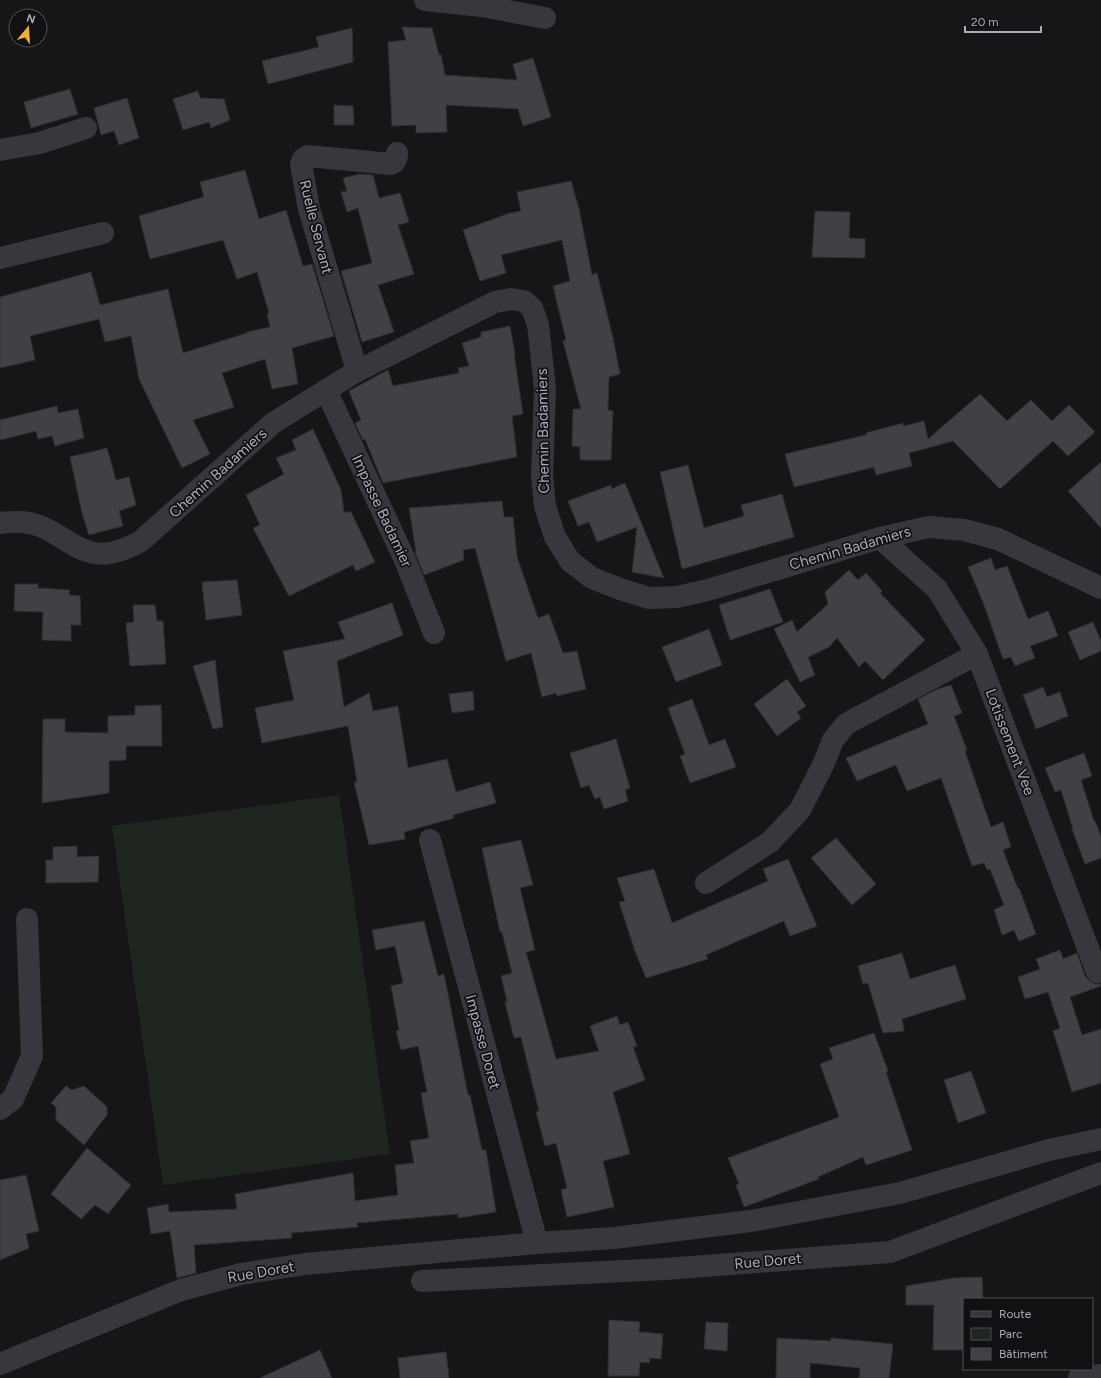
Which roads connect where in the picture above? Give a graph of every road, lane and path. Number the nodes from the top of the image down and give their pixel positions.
1 (425, 0) edge
2 (545, 18) dead end
3 (86, 128) dead end
4 (0, 150) edge
5 (397, 153) dead end
6 (103, 233) dead end
7 (0, 258) edge
8 (357, 371) junction
9 (326, 390) junction
10 (0, 523) edge
11 (880, 538) junction
12 (1101, 588) edge
13 (434, 632) dead end
14 (977, 654) junction
15 (430, 840) dead end
16 (706, 884) dead end
17 (27, 919) dead end
18 (1097, 972) dead end
19 (0, 1109) edge
20 (1101, 1139) edge
21 (1101, 1173) edge
22 (537, 1243) junction
23 (422, 1281) dead end
24 (0, 1364) edge
25 (1101, 1375) edge
26 (1079, 1378) edge

1 - 2 street
3 - 4 street
5 - 8 street, Ruelle Servant
6 - 7 street
8 - 9 street, Chemin Badamiers
8 - 11 street, Chemin Badamiers
9 - 10 street, Chemin Badamiers
9 - 13 street, Impasse Badamier
11 - 12 street, Chemin Badamiers
11 - 14 street, Lotissement Vee
14 - 16 street
14 - 18 street, Lotissement Vee
15 - 22 street, Impasse Doret
17 - 19 street
20 - 22 street, Rue Doret
21 - 23 street, Rue Doret
22 - 24 street, Rue Doret
25 - 26 street

